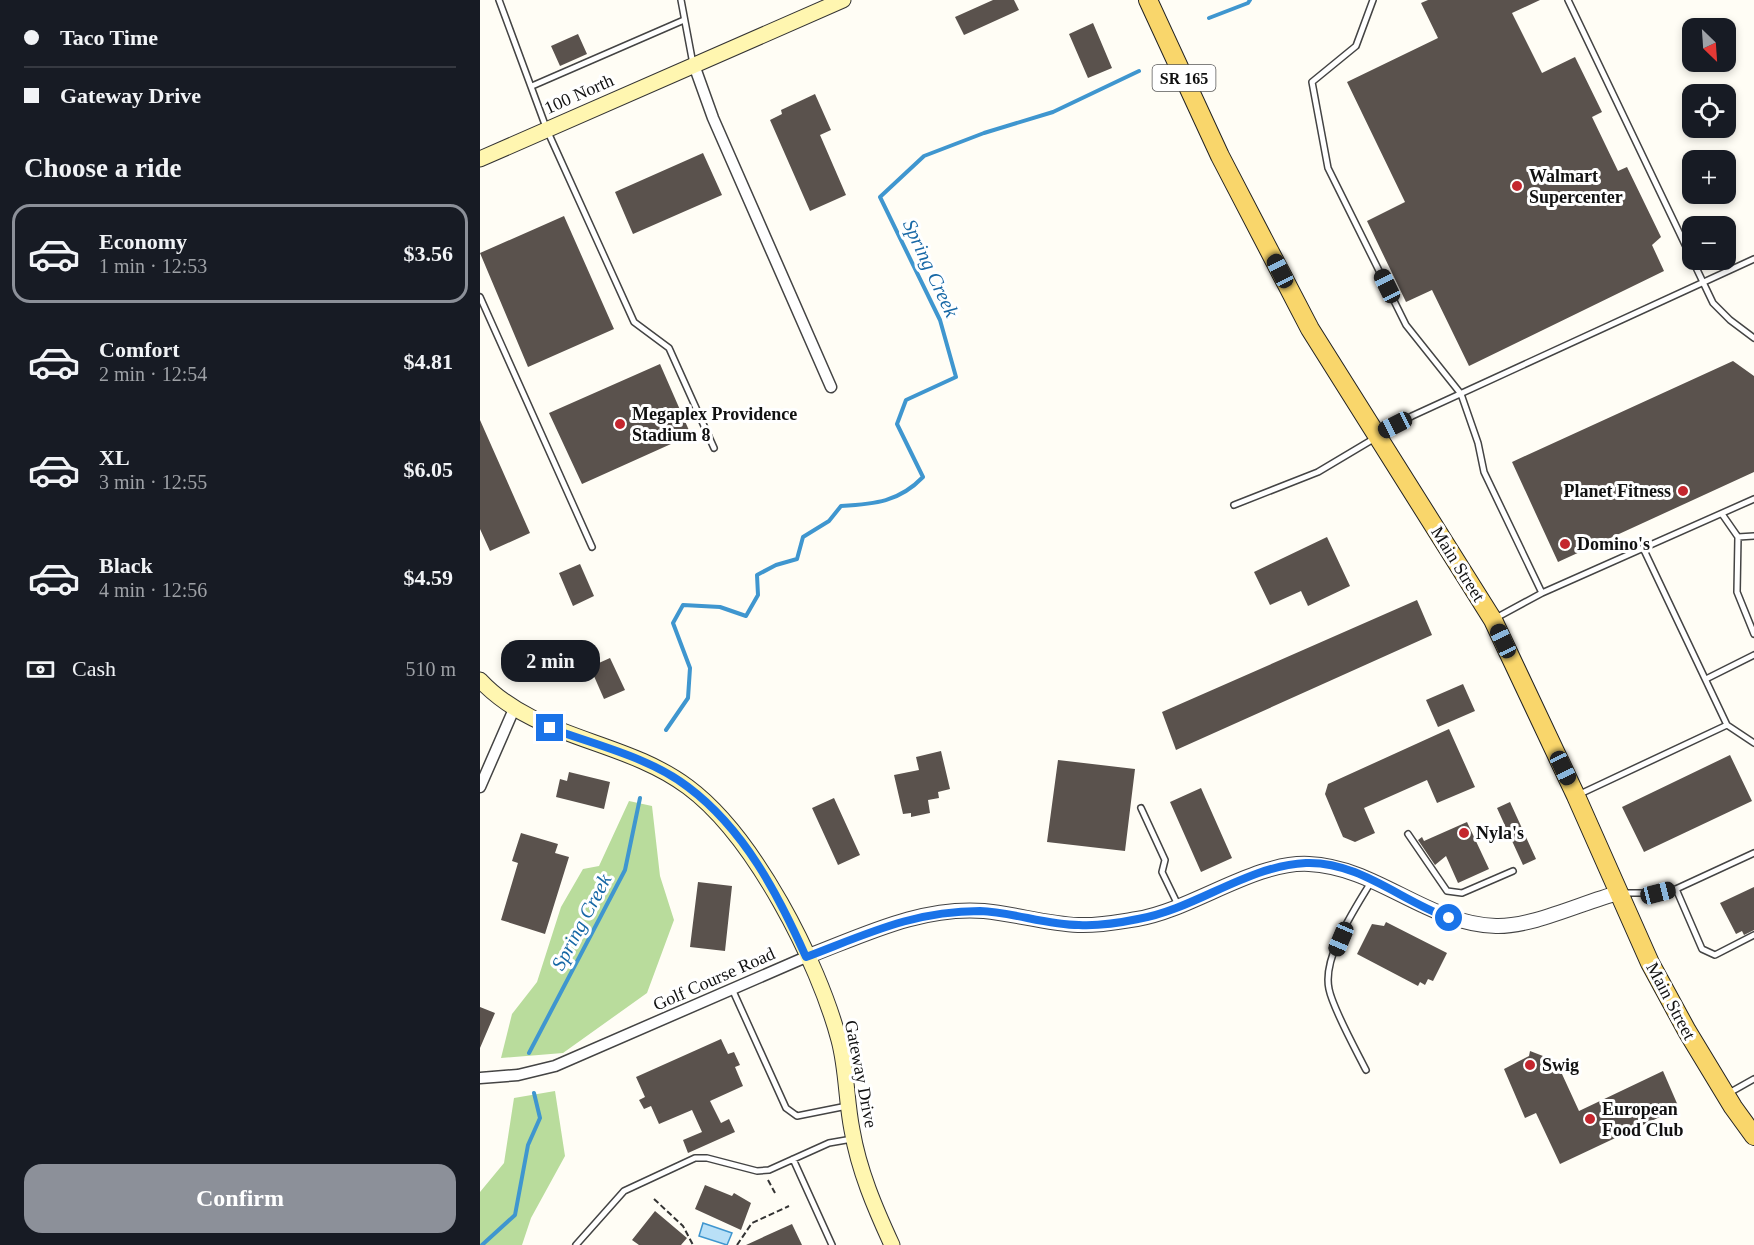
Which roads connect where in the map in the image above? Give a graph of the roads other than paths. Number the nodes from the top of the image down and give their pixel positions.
1 (499, 0) edge
2 (681, 0) edge
3 (843, 0) edge
4 (1148, 0) edge
5 (1373, 0) edge
6 (1568, 0) edge
7 (684, 20) junction
8 (694, 65) junction
9 (532, 86) junction
10 (547, 130) junction
11 (480, 159) edge
12 (1754, 259) edge
13 (1703, 284) junction
14 (480, 297) edge
15 (1754, 338) edge
16 (831, 387) dead end
17 (1461, 394) junction
18 (1378, 434) junction
19 (714, 448) dead end
20 (1754, 499) edge
21 (1234, 505) dead end
22 (1722, 514) junction
23 (1754, 536) edge
24 (1738, 537) junction
25 (592, 547) dead end
26 (1643, 548) junction
27 (1542, 593) junction
28 (1493, 620) junction
29 (1754, 634) edge
30 (1754, 655) edge
31 (1706, 679) junction
32 (480, 680) edge
33 (514, 709) junction
34 (1727, 725) junction
35 (1754, 743) edge
36 (480, 787) edge
37 (1576, 796) junction
38 (1141, 808) dead end
39 (1408, 834) dead end
40 (1754, 853) edge
41 (1513, 871) dead end
42 (1371, 880) junction
43 (1676, 889) junction
44 (1618, 893) junction
45 (1179, 907) junction
46 (1754, 935) edge
47 (806, 957) junction
48 (733, 991) junction
49 (1366, 1070) dead end
50 (480, 1078) edge
51 (1754, 1079) edge
52 (1725, 1095) junction
53 (849, 1106) junction
54 (1754, 1136) edge
55 (853, 1138) junction
56 (793, 1159) junction
57 (576, 1245) edge
58 (832, 1245) edge
59 (892, 1245) edge

1 - 9 lane
2 - 7 lane
3 - 8 main road, 100 North
4 - 18 main road, Main Street / SR 165
5 - 17 lane
6 - 13 lane
7 - 8 lane
7 - 9 lane
8 - 10 main road, 100 North
8 - 16 street
9 - 10 lane
10 - 11 main road, 100 North
10 - 19 lane
12 - 13 lane
13 - 15 lane
13 - 17 lane
14 - 25 lane
17 - 18 lane
17 - 27 lane
18 - 21 lane
18 - 28 main road, Main Street / SR 165
20 - 22 lane
22 - 24 lane
22 - 26 lane
23 - 24 lane
24 - 29 lane
26 - 27 lane
26 - 31 lane
27 - 28 lane
28 - 37 main road, Main Street / SR 165
30 - 31 lane
31 - 34 lane
32 - 33 main road, Gateway Drive
33 - 36 street
33 - 47 main road, Gateway Drive
34 - 35 lane
34 - 37 lane
37 - 44 main road, Main Street / SR 165
38 - 45 lane
39 - 41 lane
40 - 43 lane
42 - 44 street, Golf Course Road
42 - 45 street, Golf Course Road
42 - 49 lane
43 - 44 lane
43 - 46 lane
44 - 52 main road, Main Street / SR 165
45 - 47 street, Golf Course Road
47 - 48 street, Golf Course Road
47 - 53 main road, Gateway Drive
48 - 50 street, Golf Course Road
48 - 53 lane
51 - 52 lane
52 - 54 main road, Main Street / SR 165
53 - 55 main road, Gateway Drive
55 - 56 lane
55 - 59 main road, Gateway Drive
56 - 57 lane
56 - 58 lane

